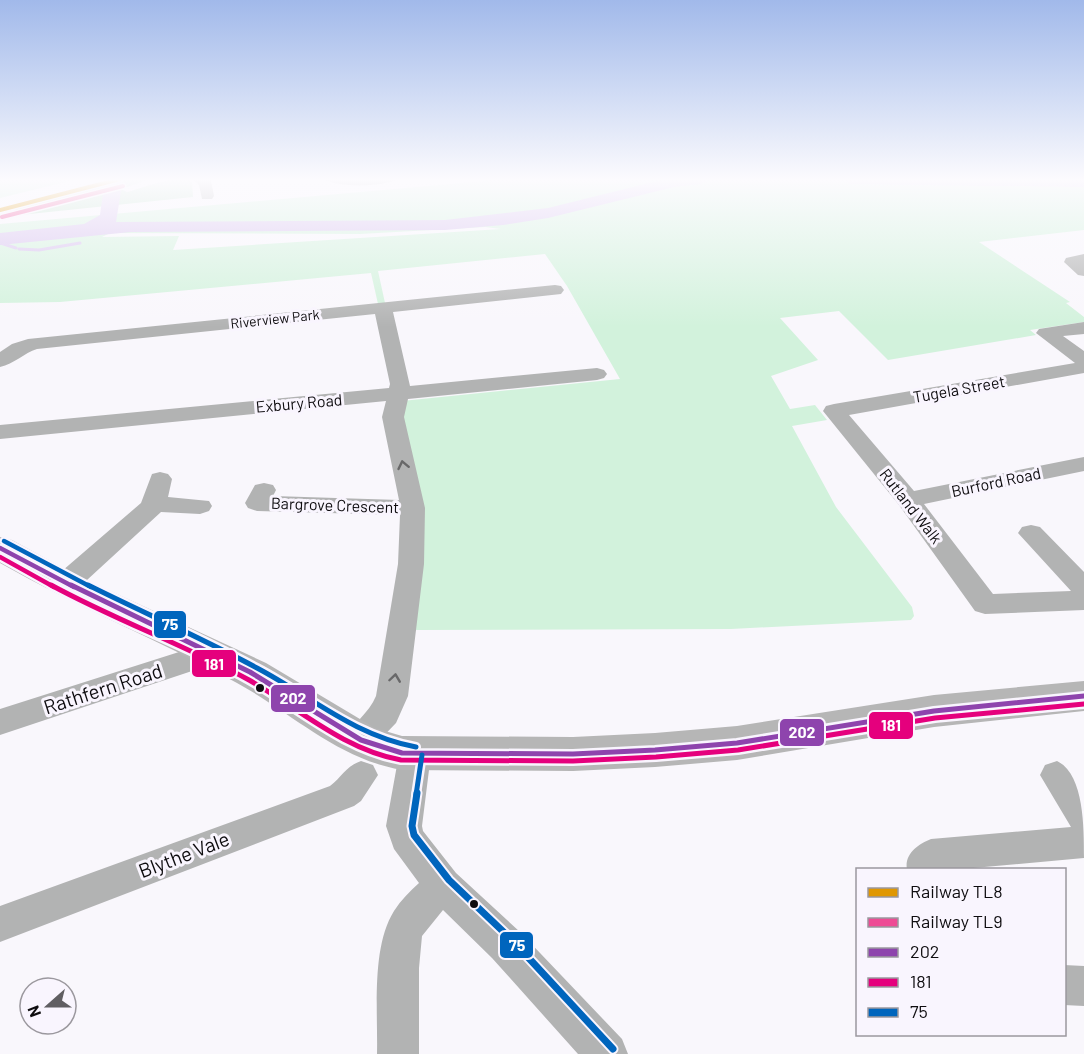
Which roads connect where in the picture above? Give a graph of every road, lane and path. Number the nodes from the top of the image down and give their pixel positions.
1 (1084, 259) edge
2 (1084, 271) edge
3 (555, 290) dead end
4 (383, 308) junction
5 (1084, 328) edge
6 (1084, 360) edge
7 (0, 361) edge
8 (1084, 367) edge
9 (597, 374) dead end
10 (398, 394) junction
11 (834, 411) joint
12 (0, 432) edge
13 (1084, 464) edge
14 (160, 479) dead end
15 (908, 500) junction
16 (257, 504) dead end
17 (153, 506) junction
18 (200, 506) dead end
19 (413, 508) junction
20 (1031, 532) dead end
21 (0, 548) edge
22 (65, 584) junction
23 (1084, 588) edge
24 (1084, 600) edge
25 (202, 650) junction
26 (1084, 696) edge
27 (0, 722) edge
28 (415, 754) junction
29 (361, 757) junction
30 (1057, 775) dead end
31 (1084, 818) edge
32 (1084, 842) edge
33 (925, 868) edge
34 (443, 885) junction
35 (0, 924) edge
36 (1066, 986) edge
37 (1084, 986) edge
38 (398, 1054) edge
39 (607, 1054) edge

1 - 2 street
3 - 4 street, Riverview Park
4 - 7 street, Riverview Park
4 - 10 street, Blythe Vale
5 - 6 street
8 - 11 street, Tugela Street
9 - 10 street, Exbury Road
10 - 12 street, Exbury Road
19 -> 10 street, Blythe Vale
11 - 15 street, Rutland Walk
13 - 15 street, Burford Road
14 - 17 street
15 - 24 street, Rutland Walk
16 - 19 street, Bargrove Crescent
17 - 18 street
17 - 22 street
29 -> 19 street, Blythe Vale
20 - 23 street
21 - 22 main road
22 - 25 main road
25 - 27 street, Rathfern Road
25 - 29 main road
26 - 28 main road
28 - 29 main road
28 - 34 street
29 - 35 street, Blythe Vale
30 - 31 street
32 - 33 street
34 - 38 street
34 - 39 street
36 - 37 street

